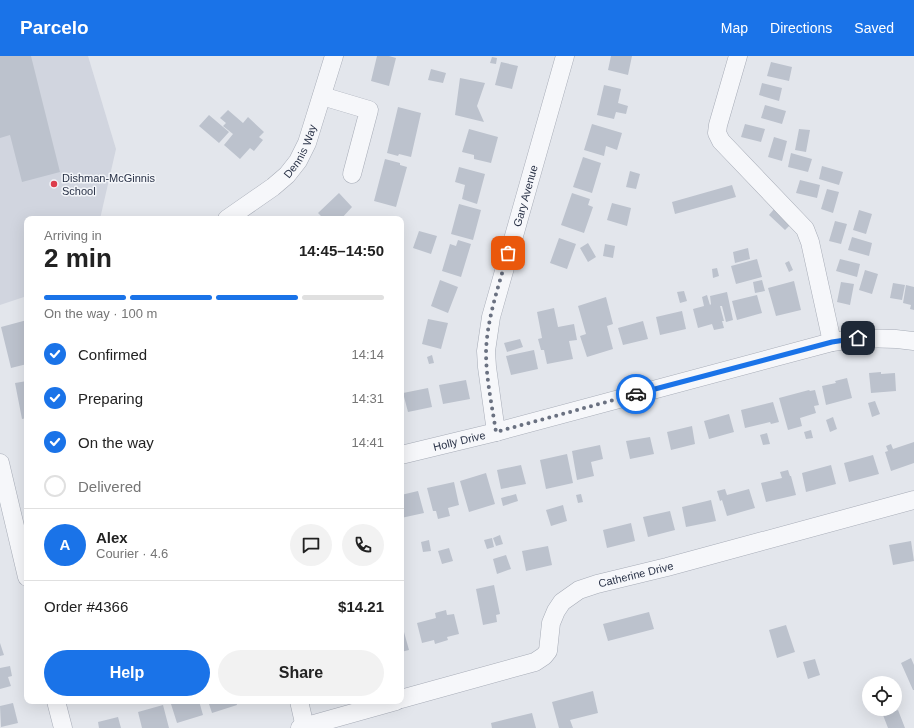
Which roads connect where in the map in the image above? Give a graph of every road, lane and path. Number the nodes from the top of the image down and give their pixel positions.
1 (334, 56) edge
2 (565, 56) edge
3 (738, 56) edge
4 (322, 96) junction
5 (352, 174) dead end
6 (235, 216) edge
7 (914, 341) edge
8 (832, 342) junction
9 (496, 432) junction
10 (404, 454) edge
11 (0, 464) edge
12 (914, 500) edge
13 (24, 564) edge
14 (404, 699) edge
15 (57, 704) edge
16 (299, 704) edge
17 (385, 704) edge
18 (303, 727) edge
19 (63, 728) edge

1 - 4 street, Dennis Way
2 - 9 street, Gary Avenue
3 - 8 street
4 - 5 street
4 - 6 street, Dennis Way
7 - 8 street, Holly Drive
8 - 9 street, Holly Drive
9 - 10 street, Holly Drive
11 - 13 street
12 - 14 street, Catherine Drive
15 - 19 street
16 - 18 street
17 - 18 street

